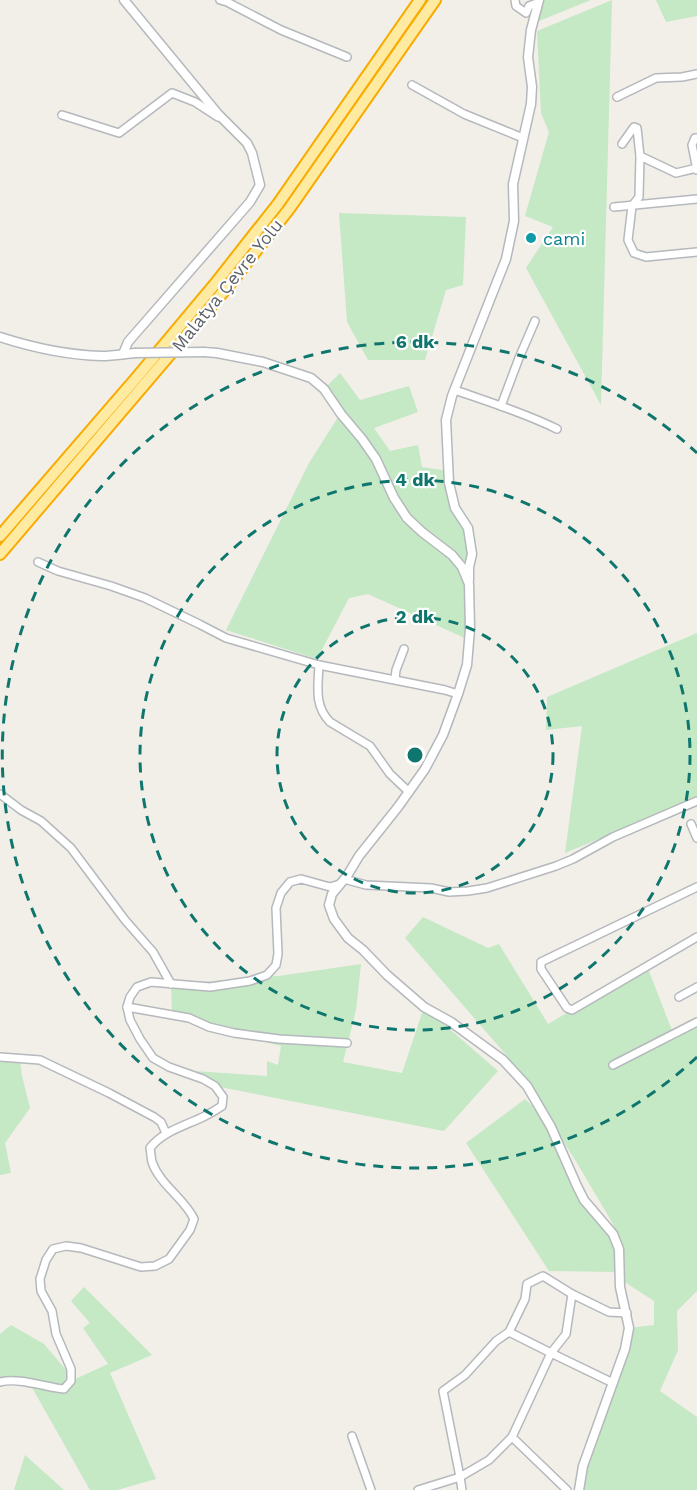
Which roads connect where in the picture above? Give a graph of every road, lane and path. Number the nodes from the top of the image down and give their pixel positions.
1 (124, 0) edge
2 (220, 0) edge
3 (420, 0) edge
4 (435, 0) edge
5 (515, 0) edge
6 (538, 2) edge
7 (347, 57) dead end
8 (697, 74) edge
9 (412, 85) dead end
10 (617, 97) dead end
11 (62, 116) dead end
12 (223, 119) junction
13 (523, 138) junction
14 (697, 138) edge
15 (622, 144) dead end
16 (640, 156) junction
17 (697, 169) edge
18 (697, 199) edge
19 (632, 206) junction
20 (614, 207) dead end
21 (697, 252) edge
22 (535, 321) dead end
23 (0, 337) edge
24 (123, 354) junction
25 (455, 390) junction
26 (501, 406) junction
27 (557, 429) dead end
28 (0, 536) edge
29 (0, 554) edge
30 (38, 562) dead end
31 (469, 584) junction
32 (404, 650) dead end
33 (319, 664) junction
34 (394, 679) junction
35 (458, 694) junction
36 (409, 792) junction
37 (0, 795) edge
38 (697, 801) edge
39 (691, 824) dead end
40 (697, 838) edge
41 (342, 882) junction
42 (323, 885) junction
43 (697, 886) edge
44 (329, 905) junction
45 (697, 937) edge
46 (171, 984) junction
47 (697, 987) edge
48 (679, 997) dead end
49 (127, 1007) junction
50 (697, 1022) edge
51 (347, 1043) dead end
52 (0, 1057) edge
53 (613, 1065) dead end
54 (166, 1133) junction
55 (572, 1294) junction
56 (627, 1313) junction
57 (509, 1332) junction
58 (552, 1353) junction
59 (0, 1382) edge
60 (613, 1383) junction
61 (352, 1436) dead end
62 (512, 1437) junction
63 (460, 1477) junction
64 (371, 1490) edge
65 (418, 1490) edge
66 (462, 1490) edge
67 (567, 1490) edge
68 (579, 1490) edge

1 - 12 street
2 - 7 street
3 - 28 highway, Malatya Çevre Yolu
4 - 29 highway, Malatya Çevre Yolu
5 - 6 street
6 - 13 street
8 - 10 street
9 - 13 street
11 - 12 street
12 - 24 street
13 - 25 street
14 - 17 street
15 - 16 street
16 - 17 street
16 - 19 street
18 - 19 street
19 - 20 street
19 - 21 street
22 - 26 street
23 - 24 street
24 - 31 street, bridge
25 - 26 street
25 - 31 street
26 - 27 street
30 - 33 street
31 - 35 street
32 - 34 street
33 - 34 street
33 - 36 street
34 - 35 street
35 - 36 street
36 - 41 street
37 - 46 street
38 - 41 street
39 - 40 street
41 - 42 street
41 - 44 street
42 - 44 street
42 - 46 street
43 - 45 street
44 - 56 street
46 - 49 street
47 - 48 street
49 - 51 street
49 - 54 street
50 - 53 street
52 - 54 street
54 - 59 street
55 - 56 street
55 - 57 street
55 - 58 street
56 - 60 street
57 - 58 street
57 - 63 street
58 - 60 street
58 - 62 street
60 - 68 street
61 - 64 street
62 - 63 street
62 - 67 street
63 - 65 street
63 - 66 street

